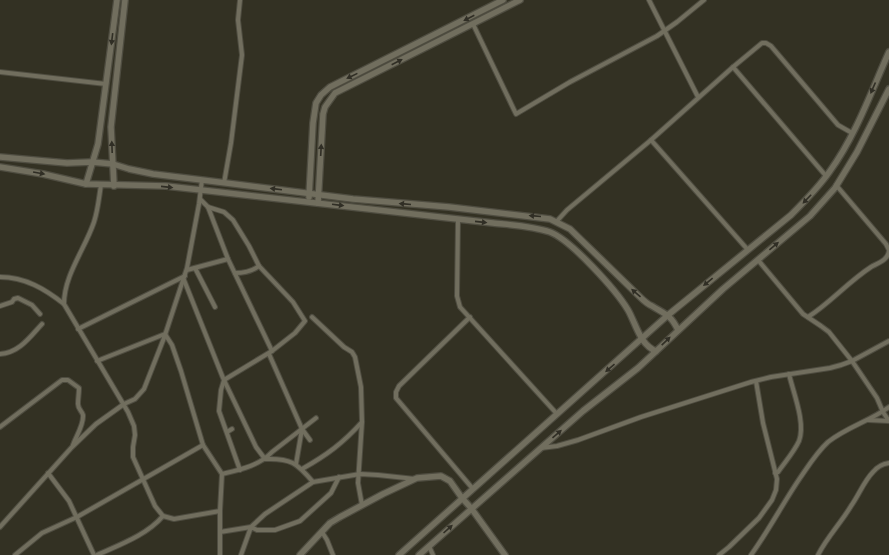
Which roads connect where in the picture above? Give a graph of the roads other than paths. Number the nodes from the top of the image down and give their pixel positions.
1 (117, 0) edge
2 (125, 0) edge
3 (240, 0) edge
4 (503, 0) edge
5 (520, 0) edge
6 (649, 0) edge
7 (704, 0) edge
8 (472, 24) junction
9 (665, 30) junction
10 (889, 52) edge
11 (733, 67) junction
12 (0, 72) edge
13 (106, 84) junction
14 (889, 89) edge
15 (698, 97) junction
16 (852, 133) junction
17 (651, 140) junction
18 (0, 157) edge
19 (92, 162) junction
20 (113, 164) junction
21 (0, 167) edge
22 (826, 176) junction
23 (202, 180) junction
24 (224, 183) junction
25 (86, 184) junction
26 (101, 185) junction
27 (114, 186) junction
28 (836, 186) junction
29 (201, 191) junction
30 (309, 194) junction
31 (318, 195) junction
32 (200, 199) junction
33 (308, 202) junction
34 (318, 203) junction
35 (208, 207) junction
36 (458, 219) junction
37 (557, 221) junction
38 (748, 250) junction
39 (889, 251) edge
40 (228, 259) junction
41 (758, 260) junction
42 (259, 266) junction
43 (195, 268) junction
44 (187, 270) junction
45 (235, 273) junction
46 (0, 277) edge
47 (184, 277) junction
48 (64, 304) junction
49 (0, 306) edge
50 (214, 307) dead end
51 (40, 314) dead end
52 (668, 315) junction
53 (312, 317) dead end
54 (808, 317) junction
55 (470, 318) junction
56 (42, 324) dead end
57 (78, 329) junction
58 (678, 330) junction
59 (165, 334) junction
60 (642, 338) junction
61 (889, 341) edge
62 (656, 351) junction
63 (270, 352) junction
64 (0, 354) edge
65 (97, 361) junction
66 (852, 361) junction
67 (789, 374) junction
68 (224, 380) junction
69 (756, 381) junction
70 (124, 404) junction
71 (889, 407) edge
72 (883, 412) junction
73 (557, 414) junction
74 (316, 418) dead end
75 (865, 420) junction
76 (362, 422) junction
77 (0, 427) edge
78 (232, 429) dead end
79 (302, 429) junction
80 (227, 432) junction
81 (310, 440) dead end
82 (203, 445) junction
83 (72, 447) junction
84 (541, 448) junction
85 (265, 459) junction
86 (296, 464) junction
87 (889, 464) edge
88 (302, 469) junction
89 (240, 470) junction
90 (48, 473) junction
91 (775, 473) junction
92 (222, 474) junction
93 (360, 474) junction
94 (339, 477) junction
95 (415, 479) junction
96 (144, 480) junction
97 (313, 482) junction
98 (473, 489) junction
99 (462, 498) junction
100 (362, 505) junction
101 (471, 508) junction
102 (220, 511) junction
103 (163, 516) junction
104 (77, 517) junction
105 (0, 518) edge
106 (1, 526) edge
107 (251, 527) junction
108 (220, 532) junction
109 (322, 532) junction
110 (429, 546) junction
111 (15, 555) edge
112 (94, 555) edge
113 (97, 555) edge
114 (220, 555) edge
115 (241, 555) edge
116 (300, 555) edge
117 (333, 555) edge
118 (399, 555) edge
119 (419, 555) edge
120 (433, 555) edge
121 (504, 555) edge
122 (719, 555) edge
123 (751, 555) edge
124 (818, 555) edge

1 -> 13 street
20 -> 2 street
3 - 24 street
4 -> 30 street
5 - 8 street
6 - 9 street
7 - 9 street
8 - 9 street
31 -> 8 street
9 - 15 street
10 -> 16 street
11 - 15 street
11 - 16 street
11 - 22 street
12 - 13 street
13 - 19 street
14 - 28 street
15 - 17 street
16 - 22 street
17 - 37 street
17 - 38 street
18 - 19 street
19 - 20 street
19 - 25 street
20 - 23 street
20 - 27 street
21 -> 25 street
22 -> 38 street
23 - 24 street
23 - 29 street
30 -> 24 street
25 - 26 street
26 - 27 street
26 - 48 street
27 -> 29 street
28 - 39 street
41 -> 28 street
29 - 32 street
29 - 33 street
30 - 31 street
30 - 33 street
31 - 34 street
37 -> 31 street
32 - 35 street
32 - 44 street
33 - 34 street
34 -> 36 street
35 - 40 street
35 - 42 street
36 - 55 street
36 -> 60 street
52 -> 37 street
38 -> 52 street
39 - 54 street
40 - 43 street
40 - 45 street
41 - 54 street
41 - 58 street
42 - 45 street
42 - 63 street
43 - 44 street
43 - 50 street
44 - 47 street
45 - 63 street
46 - 48 street
47 - 57 street
47 - 59 street
47 - 68 street
48 - 57 street
49 - 51 street
52 - 58 street
52 - 60 street
53 - 76 street
54 - 66 street
55 - 73 street
55 - 98 street
56 - 64 street
57 - 65 street
62 -> 58 street
59 - 65 street
59 - 70 street
59 - 82 street
60 - 62 street
60 -> 73 street
61 - 66 street
84 -> 62 street
63 - 68 street
63 - 79 street
65 - 70 street
66 - 67 street
66 - 72 street
67 - 69 street
67 - 91 street
68 - 80 street
68 - 85 street
69 - 84 street
69 - 91 street
70 - 83 street
70 - 96 street
71 - 72 street
72 - 75 street
72 - 75 street
73 - 98 street
74 - 79 street
75 - 123 street
76 - 88 street
76 - 93 street
77 - 83 street
78 - 80 street
79 - 81 street
79 - 85 street
79 - 86 street
80 - 89 street
82 - 92 street
82 - 96 street
83 - 90 street
84 - 101 street
85 - 86 street
85 - 89 street
86 - 88 street
87 - 124 street
88 - 97 street
89 - 92 street
90 - 104 street
90 - 106 street
91 - 122 street
92 - 102 street
93 - 94 street
93 - 95 street
93 - 100 street
94 - 97 street
94 - 107 street
95 - 99 street
95 - 100 street
96 - 103 street
96 - 104 street
97 - 107 street
98 - 99 street
99 - 101 street
99 - 118 street
100 - 109 street
110 -> 101 street
101 - 121 street
102 - 103 street
102 - 108 street
103 - 113 street
104 - 111 street
104 - 112 street
105 - 106 street
107 - 108 street
107 - 115 street
108 - 114 street
109 - 116 street
109 - 117 street
110 - 119 street
110 - 120 street

